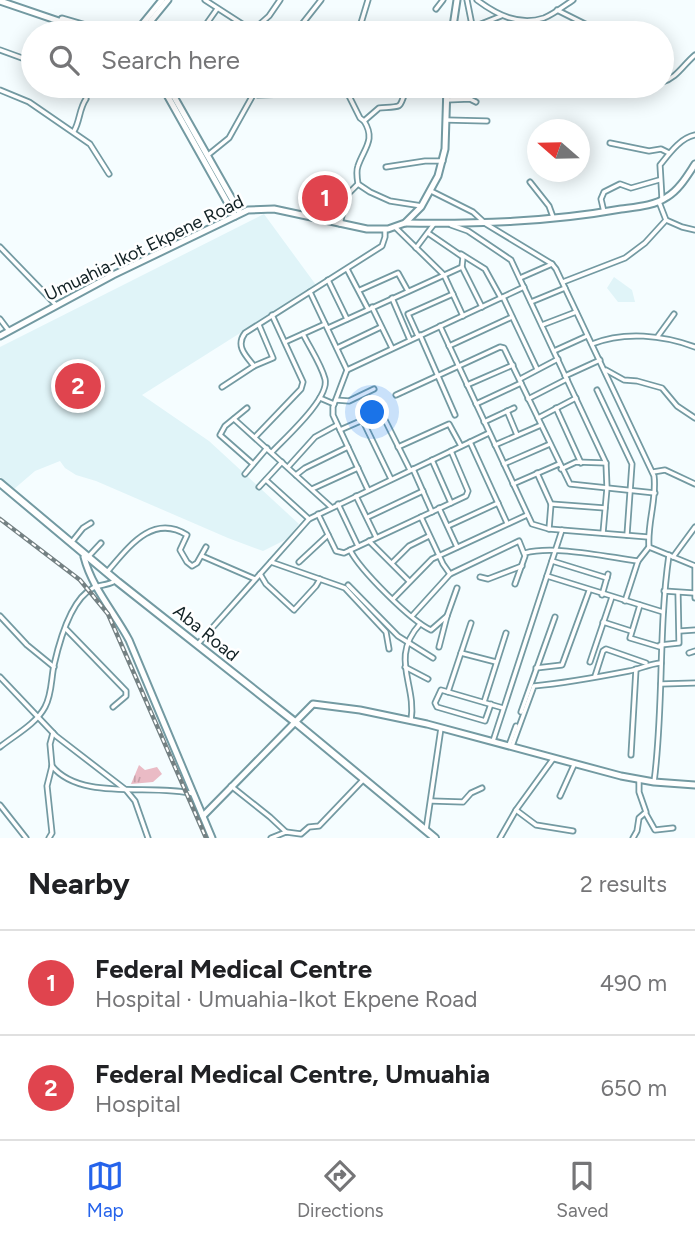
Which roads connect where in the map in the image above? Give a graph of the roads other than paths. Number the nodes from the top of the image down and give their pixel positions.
1 (162, 0) edge
2 (168, 0) edge
3 (205, 0) edge
4 (270, 0) edge
5 (321, 0) edge
6 (368, 0) edge
7 (443, 0) edge
8 (457, 0) edge
9 (467, 0) edge
10 (477, 0) edge
11 (573, 0) edge
12 (0, 1) edge
13 (278, 2) edge
14 (217, 9) junction
15 (436, 9) dead end
16 (557, 10) junction
17 (501, 16) junction
18 (52, 17) junction
19 (61, 21) edge
20 (66, 21) edge
21 (145, 21) edge
22 (151, 21) edge
23 (208, 21) edge
24 (235, 21) edge
25 (262, 21) edge
26 (304, 21) edge
27 (362, 21) edge
28 (454, 21) edge
29 (472, 21) edge
30 (488, 21) edge
31 (579, 21) edge
32 (0, 50) edge
33 (695, 55) edge
34 (21, 58) edge
35 (674, 76) edge
36 (0, 90) edge
37 (169, 98) edge
38 (175, 98) edge
39 (251, 98) edge
40 (350, 98) edge
41 (405, 98) edge
42 (86, 99) dead end
43 (446, 100) joint
44 (476, 102) dead end
45 (446, 120) junction
46 (364, 121) junction
47 (487, 121) dead end
48 (74, 131) junction
49 (695, 135) edge
50 (610, 143) dead end
51 (669, 153) junction
52 (208, 155) junction
53 (443, 161) junction
54 (695, 164) edge
55 (386, 167) dead end
56 (688, 173) junction
57 (109, 174) dead end
58 (659, 180) junction
59 (695, 180) edge
60 (530, 182) dead end
61 (358, 184) junction
62 (432, 191) junction
63 (660, 201) junction
64 (422, 206) junction
65 (604, 212) junction
66 (237, 214) junction
67 (413, 217) junction
68 (554, 219) junction
69 (666, 220) junction
70 (405, 223) junction
71 (418, 223) junction
72 (435, 223) junction
73 (340, 224) junction
74 (447, 224) junction
75 (486, 224) junction
76 (395, 227) junction
77 (385, 229) junction
78 (695, 230) edge
79 (428, 233) junction
80 (0, 247) edge
81 (416, 247) junction
82 (460, 253) junction
83 (552, 264) junction
84 (462, 267) junction
85 (347, 268) junction
86 (444, 275) junction
87 (520, 278) junction
88 (328, 281) junction
89 (563, 282) junction
90 (524, 287) junction
91 (566, 288) junction
92 (360, 290) junction
93 (408, 291) junction
94 (310, 292) junction
95 (453, 294) junction
96 (502, 297) junction
97 (392, 298) junction
98 (531, 302) junction
99 (56, 305) junction
100 (482, 307) junction
101 (370, 308) junction
102 (576, 312) junction
103 (674, 314) dead end
104 (272, 315) junction
105 (463, 316) junction
106 (512, 317) junction
107 (0, 319) edge
108 (347, 319) junction
109 (542, 325) junction
110 (259, 326) junction
111 (327, 326) junction
112 (440, 326) junction
113 (381, 327) junction
114 (9, 331) junction
115 (303, 334) junction
116 (419, 336) junction
117 (587, 336) junction
118 (658, 336) junction
119 (0, 337) edge
120 (410, 340) junction
121 (285, 342) junction
122 (592, 344) junction
123 (449, 346) junction
124 (695, 347) edge
125 (337, 348) junction
126 (392, 348) junction
127 (554, 351) junction
128 (558, 359) junction
129 (600, 360) junction
130 (513, 365) junction
131 (254, 366) junction
132 (459, 366) junction
133 (537, 369) junction
134 (604, 369) junction
135 (347, 370) junction
136 (438, 375) junction
137 (566, 377) junction
138 (520, 381) junction
139 (467, 384) junction
140 (222, 387) dead end
141 (374, 389) dead end
142 (597, 390) dead end
143 (396, 395) dead end
144 (320, 398) junction
145 (576, 398) junction
146 (528, 399) junction
147 (335, 402) junction
148 (476, 404) junction
149 (247, 408) dead end
150 (514, 408) dead end
151 (556, 408) junction
152 (507, 411) junction
153 (695, 411) edge
154 (455, 415) dead end
155 (695, 417) edge
156 (538, 418) junction
157 (234, 419) junction
158 (362, 419) junction
159 (484, 422) junction
160 (541, 425) junction
161 (338, 427) junction
162 (489, 433) junction
163 (517, 435) junction
164 (255, 437) junction
165 (470, 442) junction
166 (550, 444) junction
167 (495, 445) junction
168 (461, 446) junction
169 (348, 447) junction
170 (398, 447) junction
171 (267, 448) junction
172 (451, 451) junction
173 (272, 452) junction
174 (432, 460) junction
175 (282, 462) junction
176 (580, 463) junction
177 (606, 463) junction
178 (253, 464) junction
179 (504, 464) junction
180 (560, 466) junction
181 (288, 467) junction
182 (358, 468) junction
183 (411, 470) junction
184 (653, 472) junction
185 (245, 474) dead end
186 (537, 474) junction
187 (296, 475) junction
188 (391, 479) junction
189 (266, 480) junction
190 (513, 484) junction
191 (695, 484) edge
192 (259, 487) dead end
193 (3, 488) edge
194 (607, 488) junction
195 (312, 489) junction
196 (368, 490) junction
197 (423, 491) junction
198 (631, 491) junction
199 (655, 493) junction
200 (356, 496) junction
201 (451, 503) junction
202 (498, 503) junction
203 (338, 504) junction
204 (551, 504) junction
205 (331, 507) junction
206 (439, 508) junction
207 (605, 508) junction
208 (432, 512) junction
209 (318, 514) junction
210 (527, 515) junction
211 (368, 517) junction
212 (421, 517) junction
213 (309, 519) junction
214 (90, 523) dead end
215 (507, 523) junction
216 (448, 526) junction
217 (695, 527) edge
218 (549, 528) junction
219 (562, 530) junction
220 (603, 533) junction
221 (328, 535) junction
222 (627, 535) junction
223 (429, 536) junction
224 (376, 537) junction
225 (648, 537) junction
226 (369, 541) junction
227 (71, 542) junction
228 (101, 543) dead end
229 (358, 546) junction
230 (206, 547) dead end
231 (457, 547) junction
232 (649, 547) junction
233 (350, 550) junction
234 (555, 551) junction
235 (525, 553) junction
236 (439, 555) junction
237 (202, 556) junction
238 (671, 556) junction
239 (86, 557) junction
240 (272, 560) junction
241 (552, 561) junction
242 (638, 561) junction
243 (299, 562) dead end
244 (391, 563) junction
245 (522, 565) junction
246 (695, 566) edge
247 (107, 572) junction
248 (260, 574) junction
249 (450, 574) junction
250 (547, 576) junction
251 (480, 577) dead end
252 (255, 579) junction
253 (320, 579) junction
254 (409, 581) junction
255 (113, 582) junction
256 (515, 584) dead end
257 (348, 585) dead end
258 (95, 587) junction
259 (457, 588) dead end
260 (589, 591) junction
261 (664, 591) junction
262 (678, 593) junction
263 (694, 593) edge
264 (602, 594) junction
265 (612, 597) junction
266 (695, 598) edge
267 (393, 599) junction
268 (625, 601) junction
269 (640, 605) junction
270 (663, 612) junction
271 (0, 615) edge
272 (412, 616) junction
273 (447, 616) junction
274 (555, 617) dead end
275 (603, 622) junction
276 (471, 623) dead end
277 (419, 624) junction
278 (65, 629) junction
279 (695, 630) edge
280 (631, 631) junction
281 (680, 631) junction
282 (506, 633) dead end
283 (407, 642) junction
284 (196, 645) junction
285 (660, 646) junction
286 (439, 647) dead end
287 (595, 648) junction
288 (389, 649) dead end
289 (603, 651) junction
290 (695, 651) edge
291 (461, 653) junction
292 (689, 653) dead end
293 (433, 658) dead end
294 (496, 662) junction
295 (590, 662) dead end
296 (661, 663) junction
297 (648, 664) junction
298 (54, 667) junction
299 (405, 667) junction
300 (536, 667) junction
301 (636, 669) junction
302 (0, 677) edge
303 (595, 677) junction
304 (428, 679) dead end
305 (695, 683) edge
306 (661, 684) junction
307 (448, 692) junction
308 (484, 702) junction
309 (491, 704) junction
310 (113, 706) dead end
311 (503, 708) junction
312 (38, 718) junction
313 (408, 720) junction
314 (294, 723) junction
315 (441, 728) junction
316 (53, 733) junction
317 (492, 743) junction
318 (0, 747) edge
319 (510, 748) junction
320 (631, 755) dead end
321 (553, 759) junction
322 (574, 765) junction
323 (52, 766) junction
324 (639, 780) junction
325 (362, 781) junction
326 (654, 782) junction
327 (695, 785) edge
328 (231, 786) junction
329 (482, 788) dead end
330 (126, 790) junction
331 (194, 794) junction
332 (560, 796) dead end
333 (432, 801) junction
334 (394, 805) junction
335 (1, 808) edge
336 (516, 810) junction
337 (645, 814) junction
338 (203, 816) junction
339 (673, 828) dead end
340 (573, 831) dead end
341 (286, 832) junction
342 (427, 833) edge
343 (302, 834) junction
344 (52, 836) edge
345 (26, 838) edge
346 (148, 838) edge
347 (212, 838) edge
348 (271, 838) edge
349 (306, 838) edge
350 (500, 838) edge
351 (633, 838) edge

1 - 21 street
2 - 22 street
3 - 14 street
4 - 13 street
5 - 26 street
6 - 27 street
7 - 15 street
8 - 28 street
9 - 29 street
10 - 17 street
11 - 16 street
12 - 18 street
13 - 25 street
14 - 23 street
14 - 24 street
16 - 17 street
16 - 31 street
17 - 30 street
18 - 19 street
18 - 20 street
32 - 34 street
33 - 35 street
36 - 48 street
37 - 66 street
38 - 52 street
39 - 52 street
40 - 46 street
41 - 46 street
42 - 48 street
43 - 44 street
43 - 45 street, Umuahia-Ikot Ekpene Road
45 - 47 street
45 - 53 street, Umuahia-Ikot Ekpene Road
46 - 61 street
48 - 57 street
49 - 51 street
50 - 51 street
51 - 58 street
52 - 66 street
53 - 55 street
53 - 62 street, Umuahia-Ikot Ekpene Road
54 - 56 street
56 - 59 street
56 - 63 street
58 - 63 street
58 - 65 street
60 - 68 street
61 - 64 street
61 - 73 street
62 - 64 street, Umuahia-Ikot Ekpene Road
62 - 75 street
63 - 65 street
63 - 69 street
64 - 67 street, Umuahia-Ikot Ekpene Road
65 - 68 street
66 - 73 street, Umuahia-Ikot Ekpene Road
66 - 99 street, Umuahia-Ikot Ekpene Road
67 - 70 street, Umuahia-Ikot Ekpene Road
67 - 71 street
68 - 75 street
69 - 78 street
69 - 89 street
70 - 71 street
70 - 76 street, Umuahia-Ikot Ekpene Road
71 - 72 street
72 - 74 street
72 - 79 street
73 - 77 street, Umuahia-Ikot Ekpene Road
74 - 75 street
74 - 87 street
75 - 83 street
76 - 77 street, Umuahia-Ikot Ekpene Road
76 - 81 street
77 - 85 street
79 - 81 street
79 - 82 street
80 - 99 street
81 - 86 street
82 - 84 street
82 - 96 street
83 - 87 street
83 - 89 street
84 - 86 street
84 - 100 street
85 - 88 street
85 - 92 street
86 - 93 street
86 - 95 street
87 - 90 street
88 - 94 street
88 - 108 street
89 - 91 street
90 - 96 street
90 - 98 street
91 - 98 street
91 - 102 street
92 - 93 street
92 - 101 street
93 - 97 street
94 - 104 street
94 - 111 street
95 - 105 street
95 - 116 street
96 - 100 street
96 - 106 street
97 - 101 street
97 - 120 street
98 - 109 street
99 - 114 street, Umuahia-Ikot Ekpene Road
100 - 105 street
101 - 108 street
101 - 113 street
102 - 109 street
102 - 117 street
103 - 118 street
104 - 110 street
104 - 121 street
105 - 112 street
106 - 123 street
106 - 133 street
107 - 114 street
108 - 111 street
109 - 127 street
110 - 131 street
110 - 131 street
111 - 115 street
111 - 125 street
112 - 116 street
112 - 123 street
113 - 125 street
113 - 126 street
114 - 119 street, Umuahia-Ikot Ekpene Road
115 - 121 street
115 - 144 street
116 - 120 street
116 - 136 street
117 - 122 street
117 - 127 street
118 - 122 street
118 - 124 street
120 - 126 street
121 - 164 street
122 - 129 street
123 - 132 street
125 - 135 street
126 - 135 street
127 - 128 street
128 - 133 street
128 - 137 street
129 - 134 street
129 - 137 street
130 - 132 street
130 - 138 street
130 - 139 street
131 - 140 street
132 - 136 street
132 - 139 street
133 - 138 street
134 - 155 street
134 - 184 street
135 - 147 street
136 - 143 street
136 - 154 street
137 - 145 street
137 - 146 street
138 - 146 street
138 - 148 street
139 - 148 street
141 - 147 street
142 - 198 street
144 - 147 street
144 - 173 street
145 - 151 street
145 - 177 street
146 - 156 street
147 - 161 street
148 - 159 street
149 - 157 street
150 - 152 street
151 - 156 street
151 - 176 street
152 - 159 street
152 - 163 street
153 - 155 street
156 - 160 street
157 - 164 street
157 - 178 street
158 - 161 street
158 - 170 street
158 - 188 street
159 - 162 street
160 - 163 street
160 - 166 street
161 - 169 street
161 - 181 street
162 - 165 street
162 - 167 street
163 - 167 street
164 - 171 street
165 - 168 street
165 - 202 street
166 - 179 street
166 - 180 street
167 - 179 street
168 - 170 street
168 - 172 street
169 - 182 street
169 - 187 street
170 - 183 street
171 - 173 street
171 - 178 street
172 - 174 street
172 - 201 street
173 - 175 street
174 - 183 street
174 - 201 street
175 - 181 street
175 - 189 street
176 - 177 street
176 - 180 street
177 - 194 street
178 - 185 street
179 - 190 street
180 - 186 street
180 - 194 street
181 - 187 street
182 - 195 street
182 - 196 street
183 - 188 street
183 - 197 street
184 - 191 street
184 - 199 street
186 - 190 street
186 - 204 street
187 - 195 street
188 - 196 street
189 - 192 street
189 - 213 street
190 - 210 street
193 - 227 main road, Aba Road
193 - 239 main road, Aba Road
194 - 198 street
194 - 207 street
195 - 205 street
196 - 200 street
197 - 208 street
197 - 211 street
198 - 199 street
198 - 222 street
199 - 225 street
200 - 203 street
200 - 211 street
201 - 206 street
202 - 215 street
202 - 216 street
203 - 205 street
203 - 229 street
204 - 207 street
204 - 218 street
205 - 209 street
206 - 208 street
206 - 216 street
207 - 220 street
208 - 212 street
209 - 213 street
209 - 221 street
210 - 215 street
210 - 218 street
211 - 224 street
212 - 223 street
212 - 224 street
213 - 240 street
214 - 227 street
215 - 231 street
216 - 231 street
217 - 238 street
218 - 219 street
219 - 220 street
219 - 234 street
220 - 222 street
221 - 233 street
221 - 243 street
222 - 225 street
223 - 236 street
223 - 244 street
224 - 226 street
225 - 232 street
226 - 229 street
226 - 244 street
227 - 239 main road, Aba Road
228 - 239 street
229 - 233 street
230 - 237 street
231 - 236 street
232 - 238 street
232 - 242 street
233 - 267 street
234 - 235 street
234 - 241 street
234 - 242 street
235 - 245 street
235 - 249 street
236 - 249 street
236 - 254 street
237 - 247 street
237 - 252 street
238 - 246 street
238 - 261 street
239 - 247 main road, Aba Road
239 - 255 main road, Aba Road
239 - 258 street
240 - 248 street
240 - 253 street
241 - 250 street
241 - 264 street
242 - 268 street
244 - 254 street
245 - 251 street
245 - 256 street
246 - 263 street
247 - 284 main road, Aba Road
248 - 252 street
248 - 253 street
249 - 272 street
250 - 260 street
250 - 311 street
252 - 284 street
253 - 288 street
254 - 267 street
255 - 258 street
255 - 284 main road, Aba Road
257 - 283 street
258 - 278 street
258 - 331 street
259 - 273 street
260 - 264 street
260 - 300 street
261 - 262 street
261 - 270 street
262 - 263 street
262 - 281 street
263 - 266 street
264 - 265 street
265 - 268 street
265 - 275 street
267 - 272 street
268 - 269 street
269 - 270 street
269 - 280 street
270 - 285 street
271 - 298 street
272 - 277 street
273 - 277 street
273 - 286 street
274 - 300 street
275 - 280 street
275 - 287 street
276 - 291 street
277 - 283 street
278 - 298 street
278 - 310 street
279 - 281 street
280 - 285 street
281 - 285 street
282 - 294 street
283 - 293 street
283 - 299 street
284 - 314 main road, Aba Road
285 - 296 street
287 - 289 street
287 - 295 street
289 - 297 street
289 - 303 street
290 - 292 street
291 - 294 street
291 - 307 street
294 - 308 street
296 - 297 street
296 - 306 street
297 - 301 street
298 - 312 street
299 - 304 street
299 - 313 street
300 - 319 street
301 - 303 street
301 - 320 street
302 - 312 street
303 - 319 street
305 - 306 street
306 - 326 street
307 - 308 street
307 - 309 street
308 - 309 street
309 - 311 street
311 - 317 street
312 - 316 street
312 - 318 street
313 - 314 street
313 - 315 street
314 - 325 main road, Aba Road
314 - 328 street
314 - 334 main road, Aba Road
315 - 317 street
315 - 333 street
316 - 323 street
316 - 330 street
317 - 319 street
319 - 321 street
321 - 322 street
321 - 336 street
322 - 324 street
322 - 332 street
323 - 330 street
323 - 344 street
324 - 326 street
324 - 337 street
325 - 334 main road, Aba Road
325 - 343 street
326 - 327 street
328 - 338 street
328 - 341 street
329 - 333 street
330 - 331 street
330 - 346 street
331 - 338 street
333 - 342 street
334 - 342 main road
335 - 345 street
336 - 340 street
336 - 350 street
337 - 339 street
337 - 351 street
338 - 347 street
341 - 343 street
341 - 348 street
343 - 349 street

